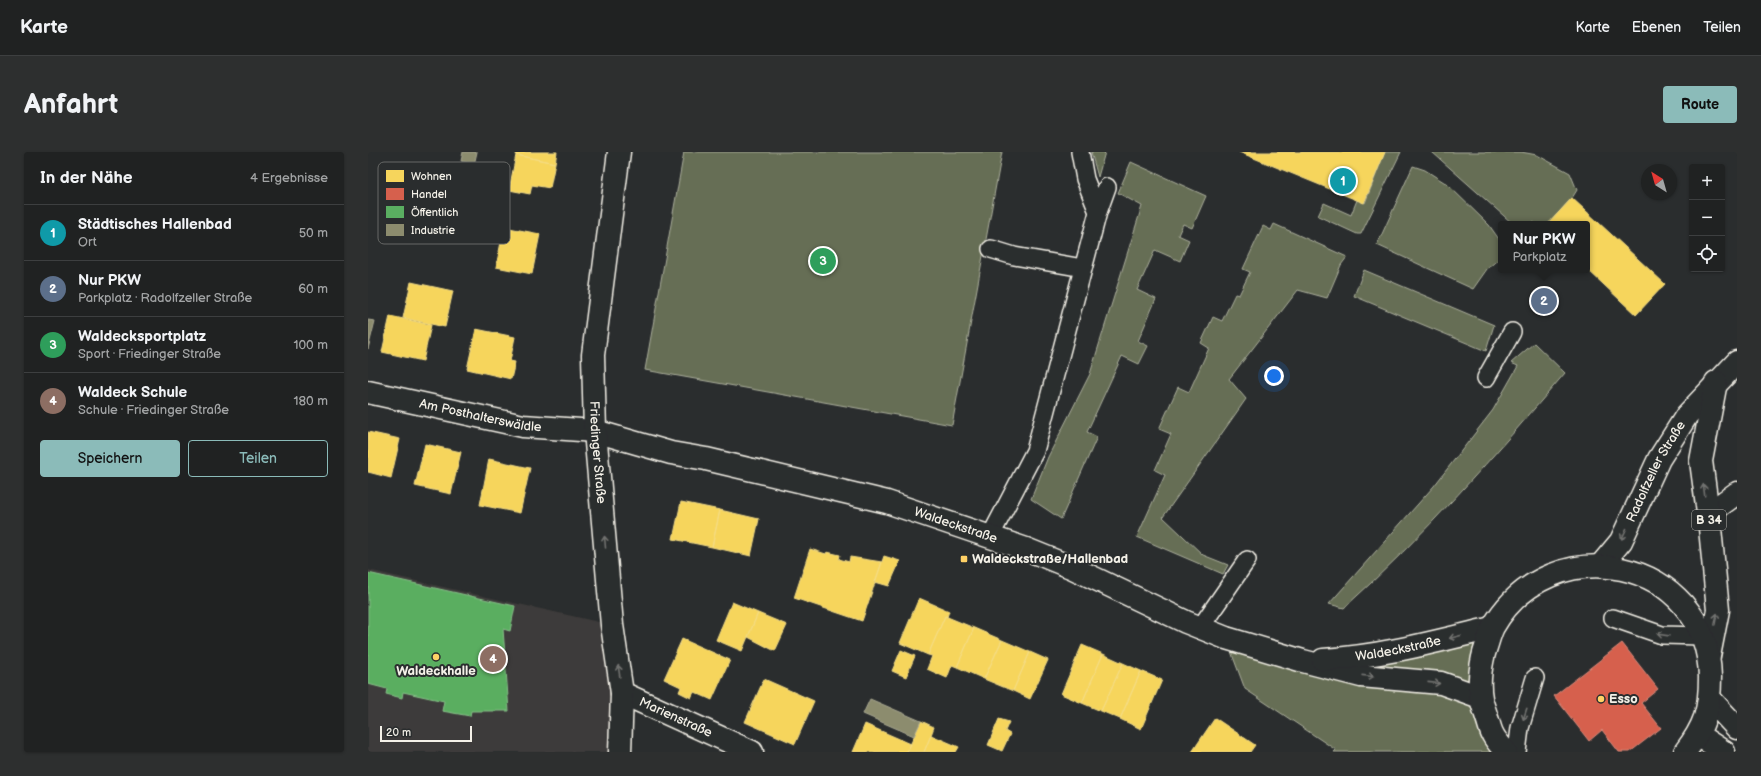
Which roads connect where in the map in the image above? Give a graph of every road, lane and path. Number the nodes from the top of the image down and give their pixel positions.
1 (619, 152) edge
2 (1080, 152) edge
3 (1107, 187) dead end
4 (1098, 212) junction
5 (991, 249) dead end
6 (1083, 268) junction
7 (1512, 332) dead end
8 (1737, 362) edge
9 (1486, 378) dead end
10 (1716, 382) junction
11 (368, 392) edge
12 (595, 431) junction
13 (1737, 493) edge
14 (1708, 514) junction
15 (990, 537) junction
16 (1247, 560) dead end
17 (1601, 565) junction
18 (1613, 618) dead end
19 (1200, 628) junction
20 (1492, 628) junction
21 (1702, 636) junction
22 (1709, 657) junction
23 (1303, 661) junction
24 (1536, 678) dead end
25 (622, 693) junction
26 (1480, 697) junction
27 (1710, 699) junction
28 (1737, 728) edge
29 (1698, 735) junction
30 (1489, 743) edge
31 (620, 752) edge
32 (752, 752) edge
33 (1506, 752) edge
34 (1517, 752) edge
35 (1685, 752) edge
36 (1724, 752) edge

1 - 12 main road, Friedinger Straße
2 - 4 lane
3 - 4 lane
4 - 6 lane
5 - 6 lane
6 - 15 lane
7 - 9 lane
8 - 10 main road, Radolfzeller Straße
14 -> 10 main road, Radolfzeller Straße / B 34
10 -> 17 main road, Radolfzeller Straße
11 - 12 main road, Am Posthalterswäldle
12 - 15 main road, Waldeckstraße
25 -> 12 main road, Friedinger Straße
13 - 14 main road
22 -> 14 main road, Radolfzeller Straße / B 34
15 - 19 main road, Waldeckstraße
16 - 19 lane
17 - 20 main road, B 34
17 - 21 main road, B 34
21 -> 18 lane
19 - 23 main road, Waldeckstraße
20 -> 23 main road, Waldeckstraße
20 - 26 main road, B 34
21 - 22 main road, B 34
22 - 27 main road, B 34
23 -> 26 main road, Waldeckstraße
24 -> 34 lane
25 - 31 main road, Friedinger Straße
25 - 32 main road, Marienstraße
26 - 30 main road, B 34
27 - 28 main road
27 - 29 main road, B 34
29 - 35 main road, B 34
29 - 36 main road
30 - 33 main road, B 34

